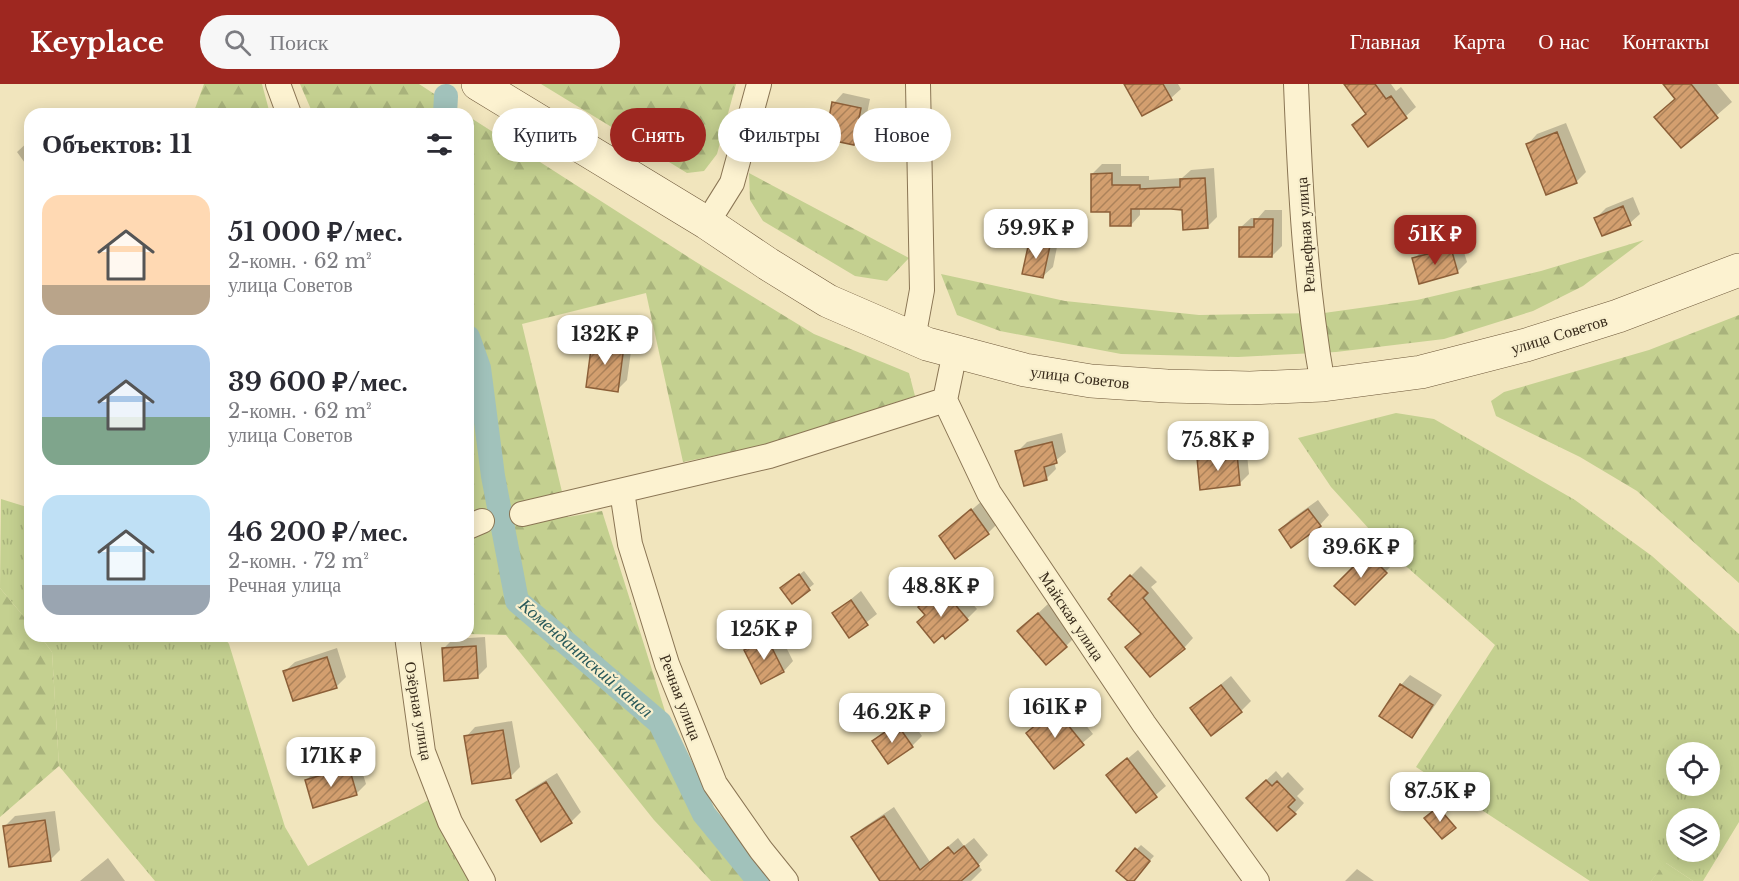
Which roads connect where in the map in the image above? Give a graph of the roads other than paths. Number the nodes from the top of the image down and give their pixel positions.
1 (278, 84) edge
2 (478, 84) edge
3 (759, 84) edge
4 (918, 84) edge
5 (1296, 84) edge
6 (287, 108) edge
7 (707, 223) junction
8 (1739, 270) edge
9 (913, 339) junction
10 (955, 352) junction
11 (1323, 385) junction
12 (945, 400) junction
13 (622, 491) junction
14 (522, 514) dead end
15 (408, 642) edge
16 (483, 881) edge
17 (786, 881) edge
18 (1257, 881) edge

1 - 6 street
2 - 7 main road, улица Советов
3 - 7 street
4 - 9 street
5 - 11 street, Рельефная улица
7 - 9 main road, улица Советов
8 - 11 main road, улица Советов
9 - 10 main road, улица Советов
10 - 11 main road, улица Советов
10 - 12 street
12 - 13 street
12 - 18 street, Майская улица
13 - 14 street
13 - 17 street, Речная улица
15 - 16 street, Озёрная улица

